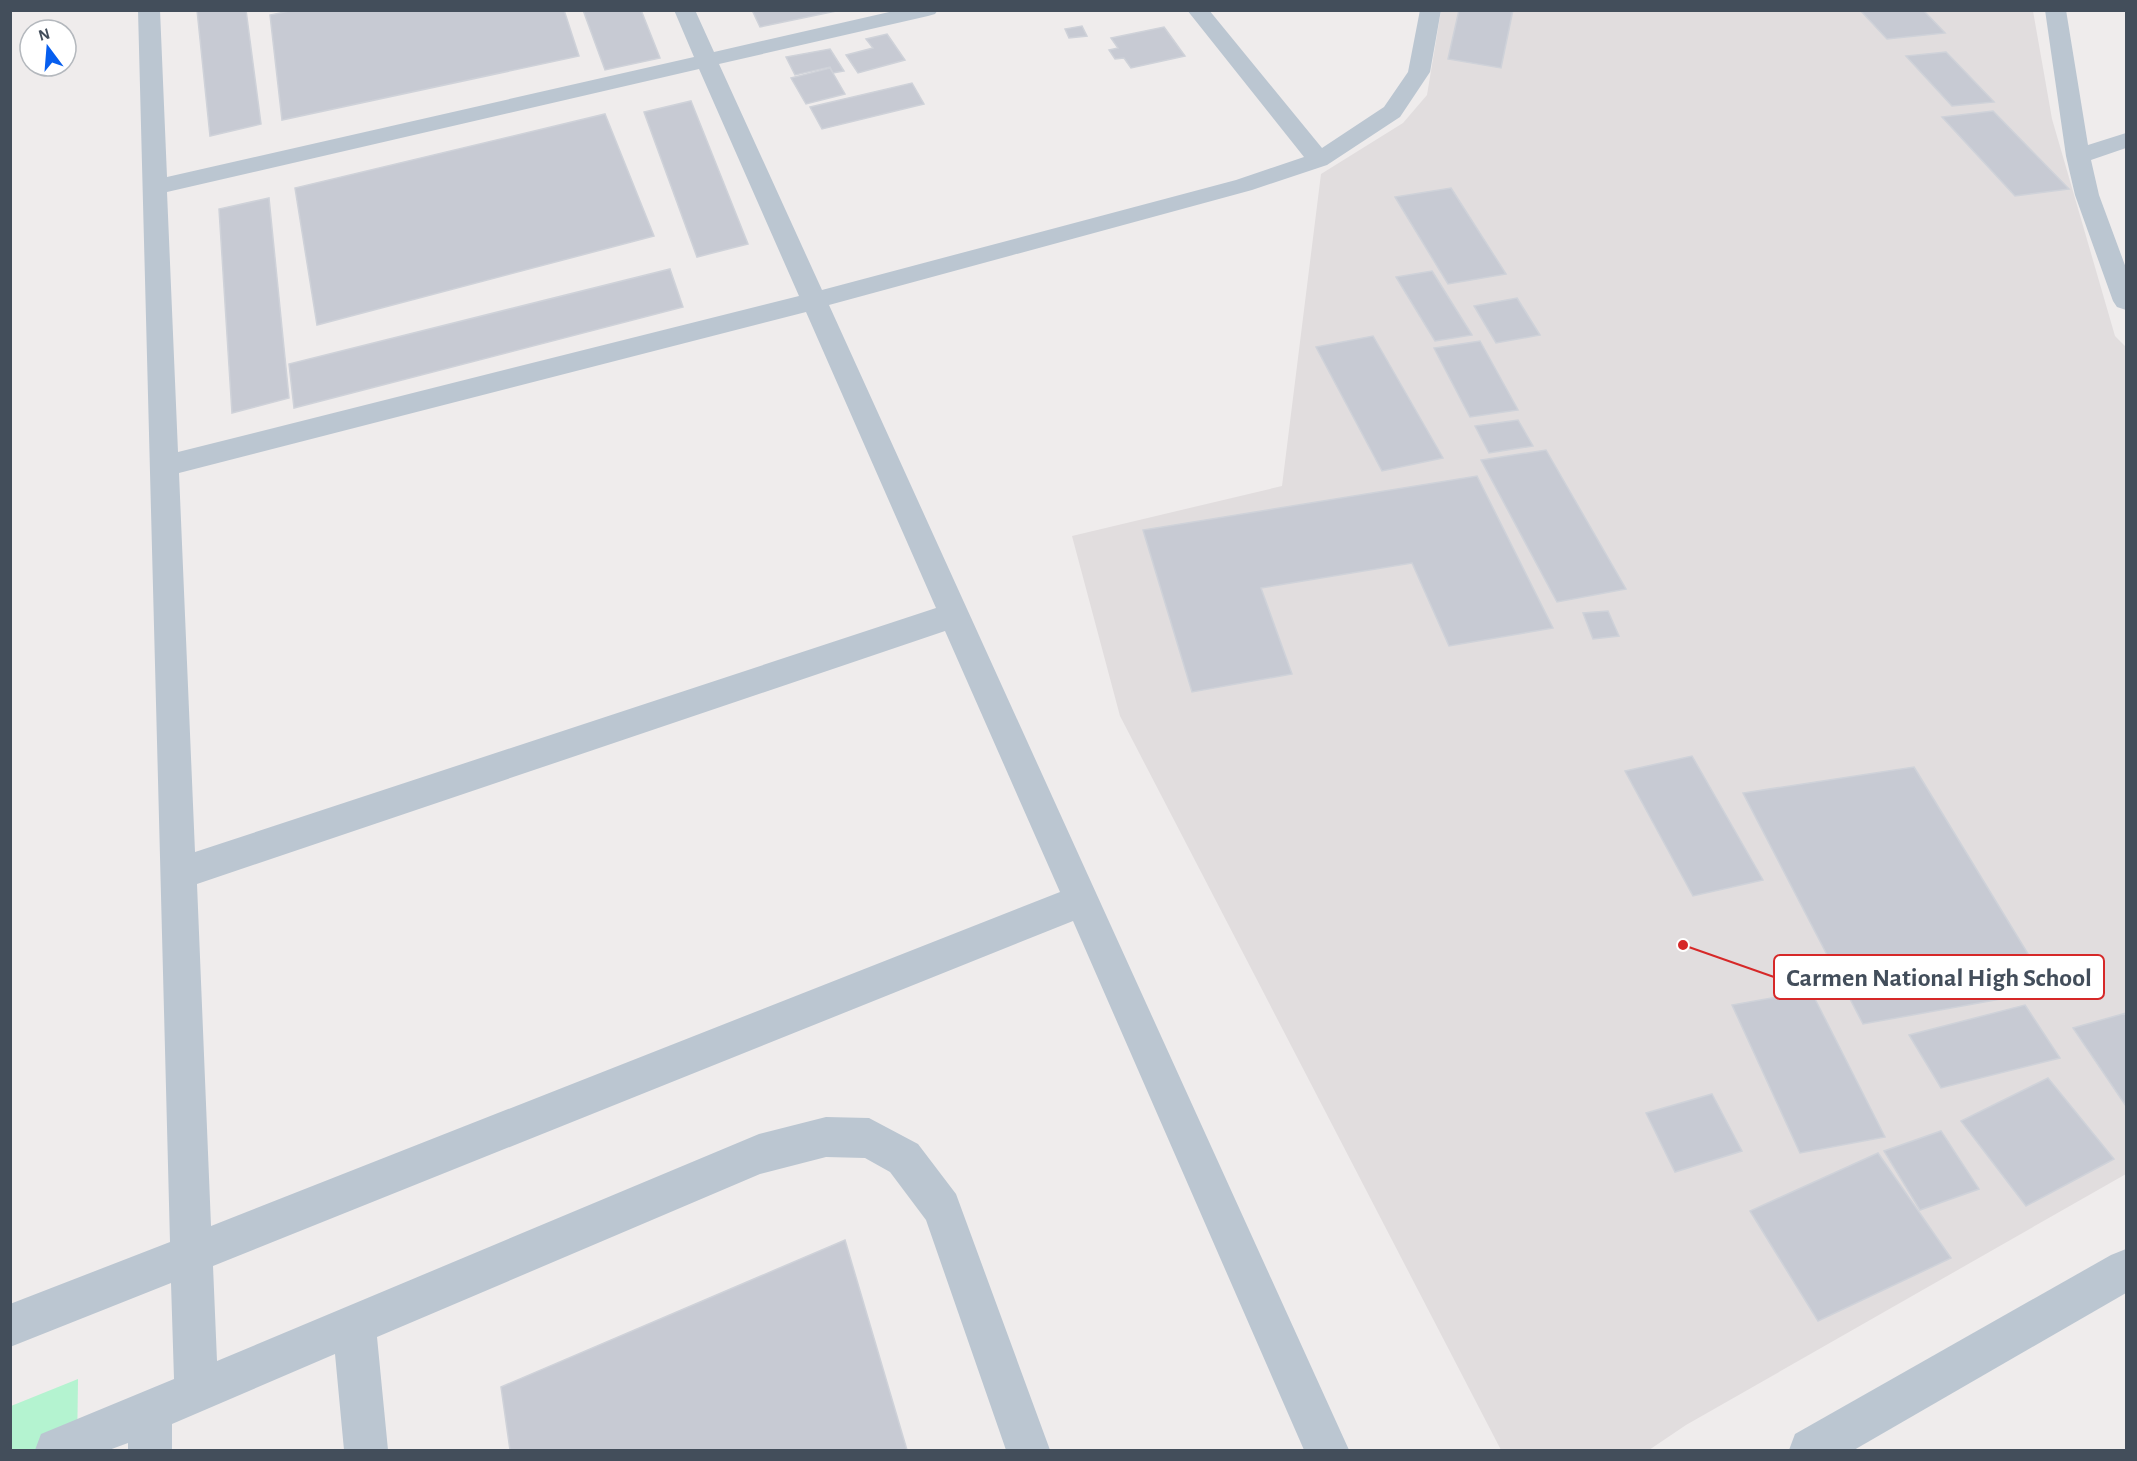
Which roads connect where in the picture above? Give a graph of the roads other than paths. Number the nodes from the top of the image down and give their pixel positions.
1 (149, 10) edge
2 (684, 10) edge
3 (928, 10) edge
4 (1197, 10) edge
5 (1431, 10) edge
6 (2055, 10) edge
7 (706, 60) junction
8 (2127, 140) edge
9 (2078, 156) junction
10 (1319, 160) junction
11 (155, 187) junction
12 (813, 301) junction
13 (2127, 301) edge
14 (164, 466) junction
15 (954, 615) junction
16 (178, 874) junction
17 (1081, 901) junction
18 (191, 1254) junction
19 (2127, 1270) edge
20 (354, 1323) junction
21 (10, 1326) edge
22 (196, 1391) junction
23 (150, 1430) edge
24 (57, 1450) edge
25 (366, 1450) edge
26 (1028, 1450) edge
27 (1327, 1450) edge
28 (1810, 1450) edge

1 - 11 street
2 - 7 street
3 - 7 street
4 - 10 street
5 - 10 street
6 - 9 street
7 - 11 street
7 - 12 street
8 - 9 street
9 - 13 street
10 - 12 street
11 - 14 street
12 - 14 street
12 - 15 street
14 - 16 street
15 - 16 street
15 - 17 street
16 - 18 street
17 - 18 street
17 - 27 street
18 - 21 street
18 - 22 street
19 - 28 street
20 - 22 street
20 - 25 street
20 - 26 street
22 - 23 street
23 - 24 street

